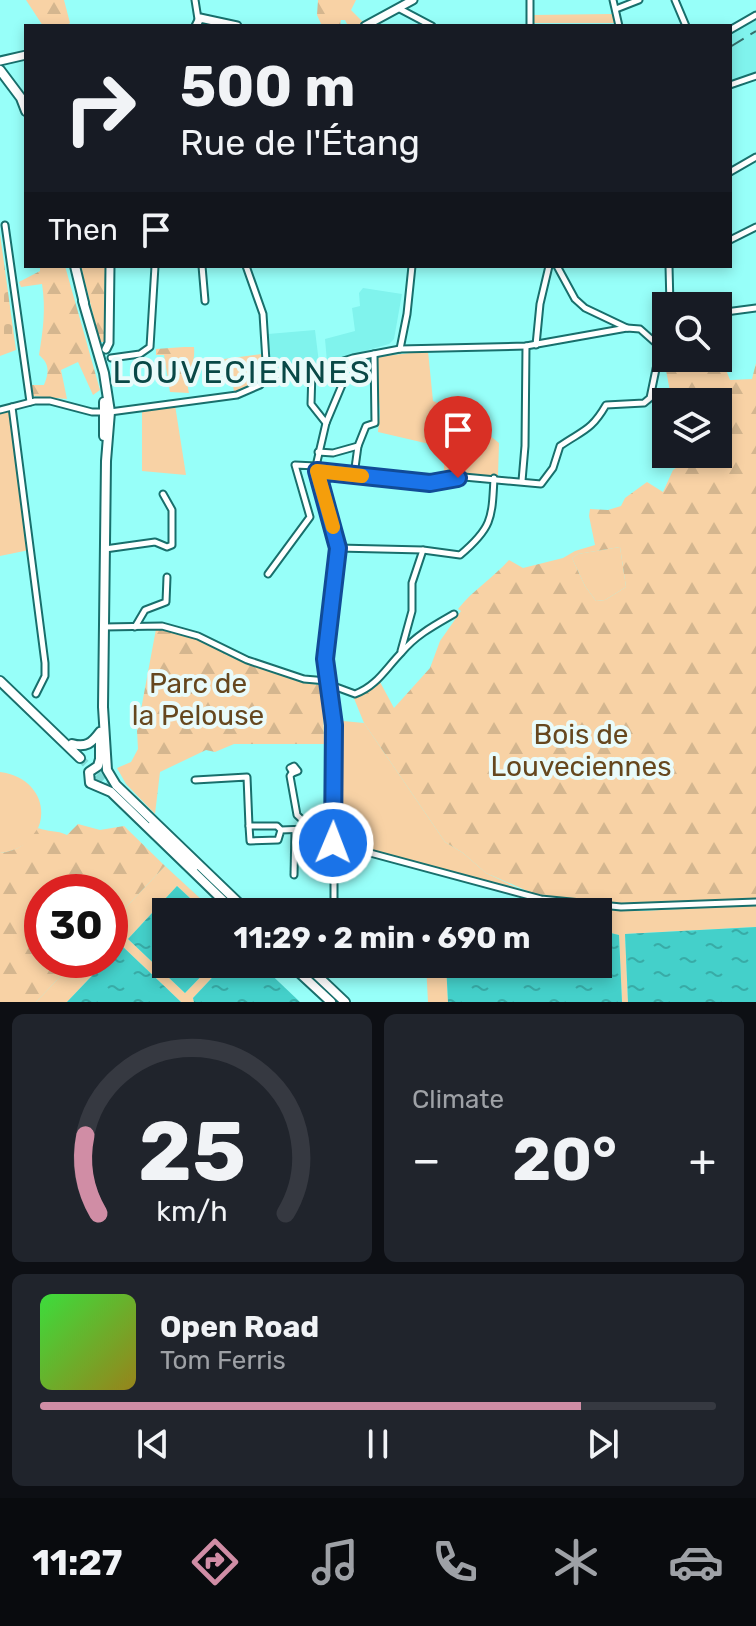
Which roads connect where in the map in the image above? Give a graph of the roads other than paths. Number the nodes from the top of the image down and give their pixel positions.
1 (195, 0) edge
2 (413, 0) edge
3 (530, 0) edge
4 (613, 0) edge
5 (639, 0) edge
6 (675, 0) edge
7 (398, 8) junction
8 (616, 9) junction
9 (756, 15) edge
10 (197, 22) edge
11 (217, 24) edge
12 (369, 24) edge
13 (428, 24) edge
14 (530, 24) edge
15 (619, 24) edge
16 (685, 24) edge
17 (732, 29) edge
18 (24, 55) edge
19 (0, 61) edge
20 (0, 70) edge
21 (756, 76) edge
22 (0, 78) edge
23 (732, 84) edge
24 (24, 106) edge
25 (24, 109) edge
26 (756, 157) edge
27 (732, 171) edge
28 (5, 225) dead end
29 (756, 227) edge
30 (732, 239) edge
31 (75, 268) edge
32 (110, 268) edge
33 (155, 268) edge
34 (202, 268) edge
35 (247, 268) edge
36 (412, 268) edge
37 (549, 268) edge
38 (558, 268) edge
39 (669, 268) edge
40 (670, 292) edge
41 (205, 301) dead end
42 (756, 308) edge
43 (732, 311) edge
44 (627, 328) junction
45 (652, 337) edge
46 (536, 345) junction
47 (526, 346) junction
48 (400, 349) junction
49 (99, 352) junction
50 (374, 354) junction
51 (111, 358) junction
52 (336, 364) junction
53 (312, 371) junction
54 (656, 372) edge
55 (104, 373) junction
56 (267, 377) junction
57 (30, 402) junction
58 (12, 407) junction
59 (0, 410) edge
60 (107, 412) junction
61 (326, 423) junction
62 (358, 446) junction
63 (318, 452) junction
64 (316, 468) junction
65 (354, 475) junction
66 (494, 478) junction
67 (522, 481) junction
68 (163, 494) dead end
69 (338, 548) junction
70 (104, 549) junction
71 (423, 550) junction
72 (268, 574) dead end
73 (167, 577) dead end
74 (454, 614) dead end
75 (103, 627) junction
76 (134, 627) junction
77 (401, 652) junction
78 (0, 681) edge
79 (327, 682) junction
80 (36, 694) dead end
81 (29, 707) junction
82 (103, 707) junction
83 (100, 732) junction
84 (72, 744) junction
85 (80, 758) tunnel mouth
86 (102, 770) junction
87 (292, 773) dead end
88 (88, 775) junction
89 (195, 780) dead end
90 (100, 787) junction
91 (126, 802) tunnel mouth
92 (249, 826) junction
93 (333, 828) junction
94 (311, 829) junction
95 (281, 830) junction
96 (295, 830) junction
97 (333, 843) junction
98 (294, 875) dead end
99 (221, 898) edge
100 (232, 898) joint
101 (334, 898) edge
102 (756, 902) edge
103 (305, 978) edge
104 (321, 978) edge
105 (331, 1002) edge
106 (345, 1002) edge

1 - 10 street
2 - 7 street
3 - 14 street
4 - 8 street
5 - 8 street
6 - 16 street
7 - 12 street
7 - 13 street
8 - 15 street
9 - 17 street
10 - 11 street
18 - 19 street
20 - 24 main road
21 - 23 street
22 - 25 main road
26 - 27 street
28 - 57 street
29 - 30 street
31 - 49 main road
32 - 49 street
33 - 51 street
34 - 41 street
35 - 56 street
36 - 48 street
37 - 46 street
38 - 44 street
39 - 40 street
42 - 43 street
44 - 45 street
44 - 46 street
46 - 47 street
47 - 48 street
47 - 67 street
48 - 50 street
49 - 51 street
49 - 55 main road
49 - 60 main road
50 - 52 street
50 - 62 street
51 - 55 street
52 - 53 street
52 - 61 street
53 - 56 street
53 - 61 street
54 - 67 street
55 - 60 main road
56 - 60 street
57 - 58 street
57 - 60 street
58 - 59 street
58 - 80 street
60 - 70 main road
61 - 63 street
62 - 63 street
62 - 65 street
63 - 64 street
64 - 65 street
64 - 69 street
64 - 72 street
65 - 66 street
66 - 67 street
66 - 71 street
68 - 70 street
69 - 71 street
69 - 79 street
70 - 75 main road
71 - 77 street
73 - 76 street
74 - 77 street
75 - 76 street
75 - 82 main road
76 - 79 street
77 - 79 street
78 - 81 main road
79 - 93 street
81 - 84 main road
81 - 85 main road
81 - 88 main road
82 - 83 main road
82 - 86 main road
83 - 84 main road
83 - 86 main road
84 - 86 main road
86 - 88 main road
86 - 90 main road
86 - 100 main road
87 - 94 street
88 - 90 main road
89 - 92 street
90 - 99 main road
91 - 100 main road
92 - 95 street
92 - 95 street
93 - 94 street
93 - 97 street
94 - 96 street
95 - 96 street
96 - 98 street
97 - 101 street
97 - 102 street
103 - 105 main road
104 - 106 main road

